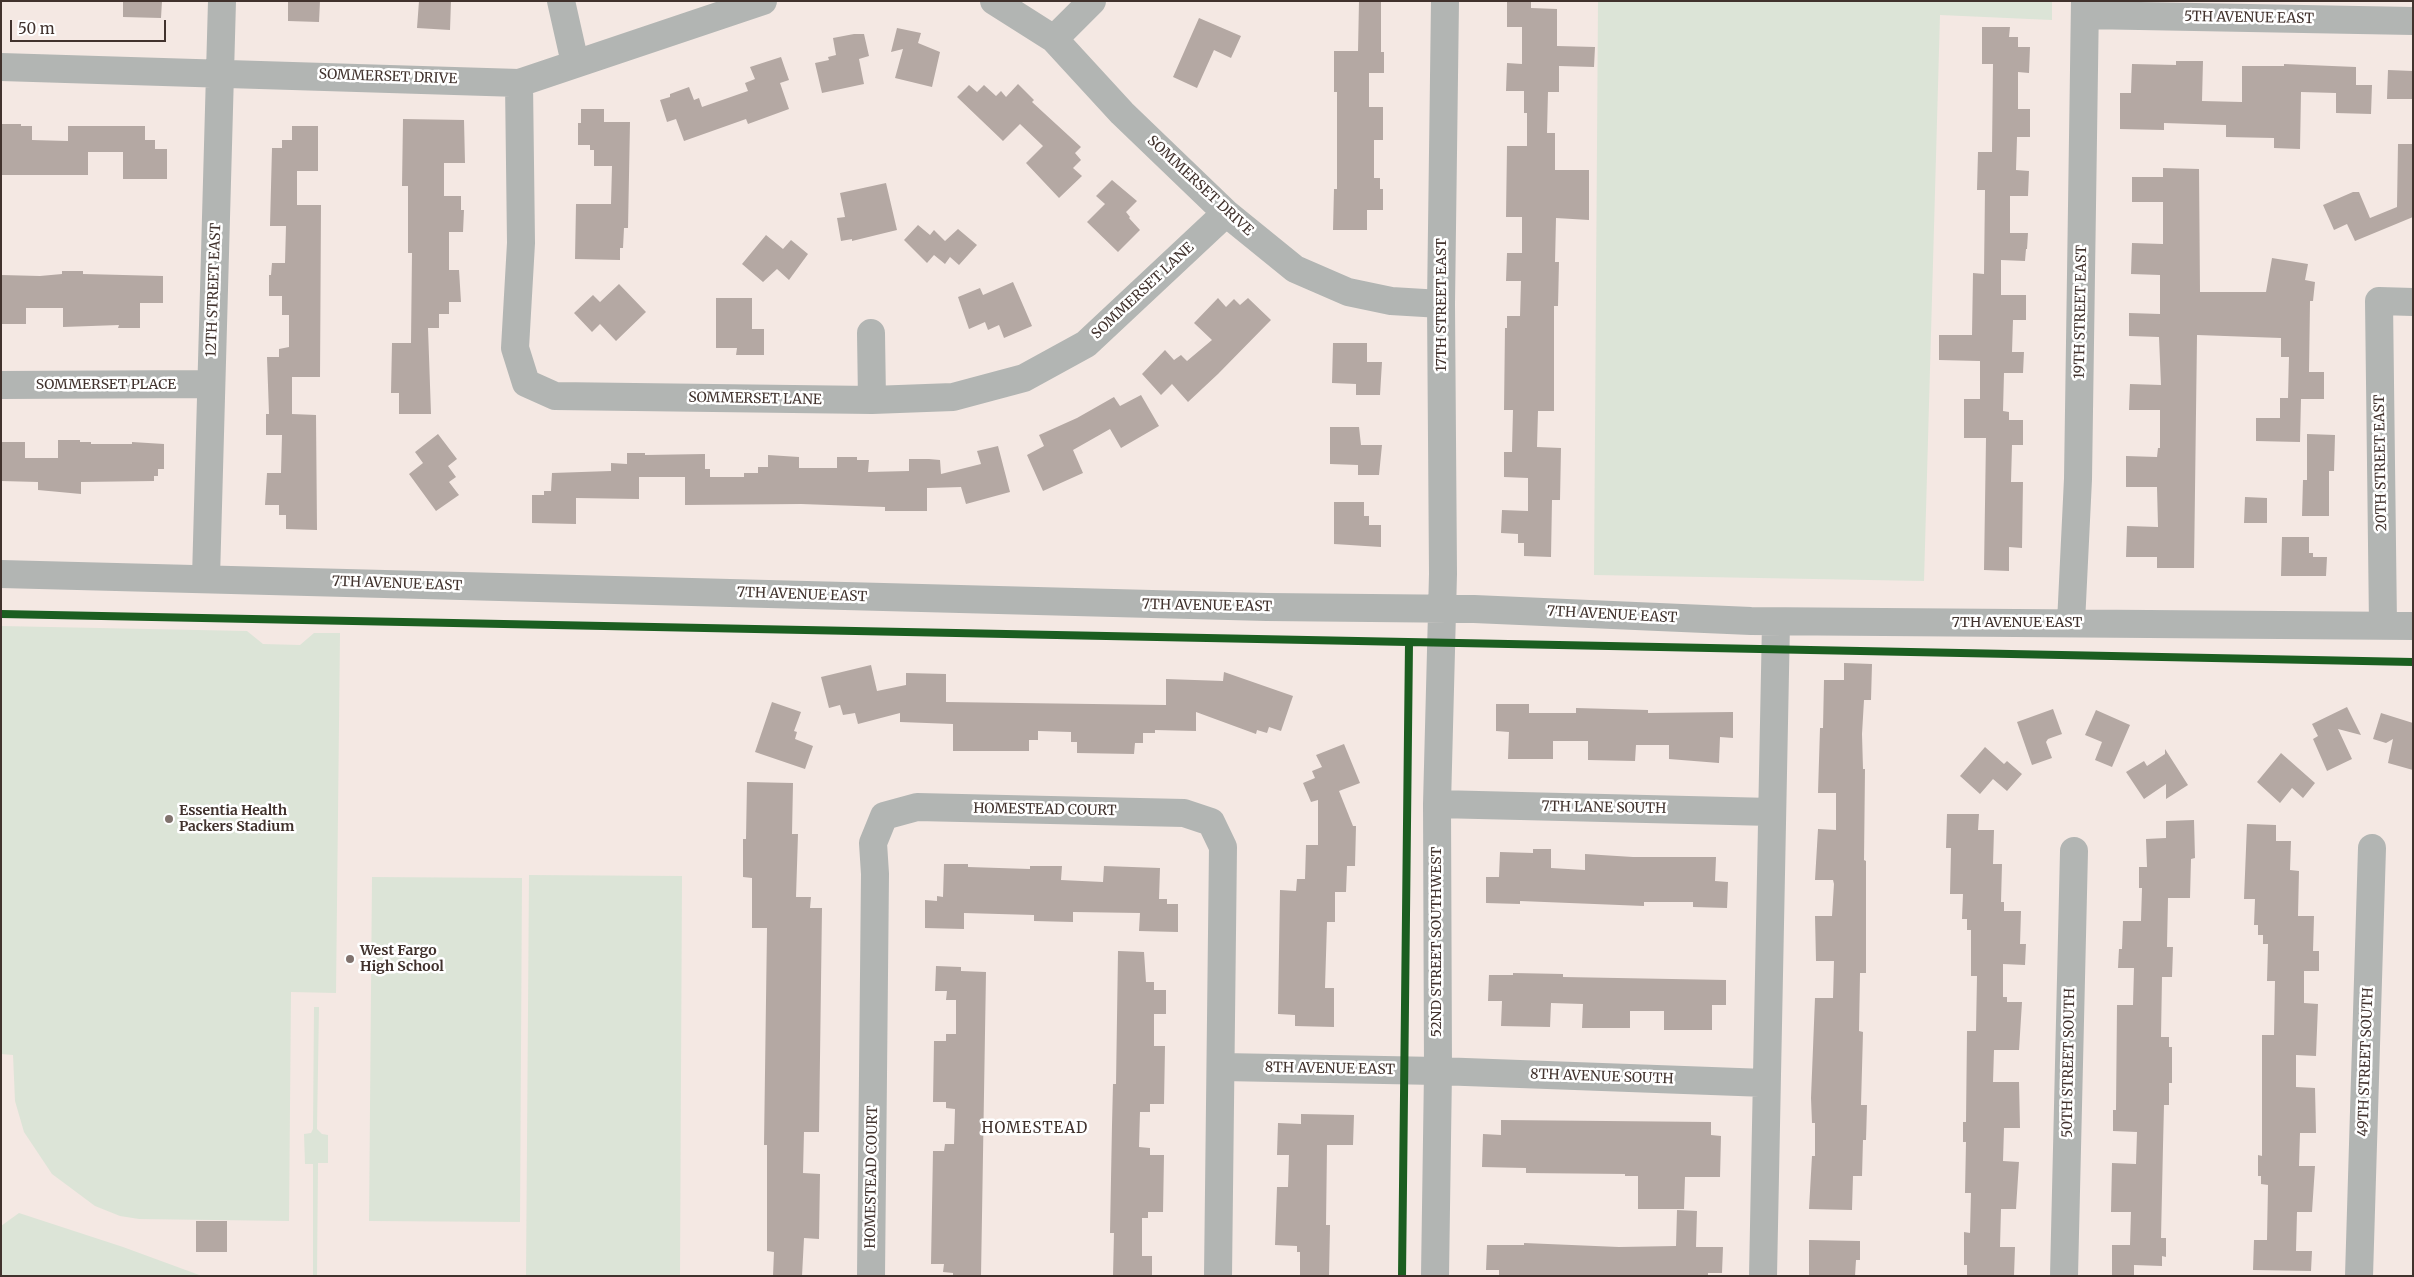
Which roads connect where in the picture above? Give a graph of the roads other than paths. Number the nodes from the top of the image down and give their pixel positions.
1 (222, 1) edge
2 (560, 1) edge
3 (762, 1) edge
4 (994, 1) edge
5 (1092, 1) edge
6 (1445, 1) edge
7 (2085, 8) edge
8 (2413, 21) edge
9 (1054, 39) junction
10 (576, 64) junction
11 (1, 67) edge
12 (220, 72) junction
13 (519, 83) junction
14 (1226, 213) junction
15 (2413, 302) edge
16 (1441, 304) junction
17 (871, 333) dead end
18 (211, 384) junction
19 (1, 385) edge
20 (872, 400) junction
21 (1, 574) edge
22 (206, 578) junction
23 (1442, 609) junction
24 (1776, 622) junction
25 (2071, 623) junction
26 (2382, 625) junction
27 (2413, 626) edge
28 (1437, 804) junction
29 (1772, 812) junction
30 (2372, 848) dead end
31 (2074, 851) dead end
32 (1222, 1067) junction
33 (1438, 1071) junction
34 (1766, 1083) junction
35 (871, 1276) edge
36 (1218, 1276) edge
37 (1434, 1276) edge
38 (1763, 1276) edge
39 (2064, 1276) edge
40 (2360, 1276) edge

1 - 12 street, 12TH STREET EAST
2 - 10 street
3 - 10 street, SOMMERSET DRIVE
4 - 9 street, SOMMERSET DRIVE
5 - 9 street
6 - 16 street, 17TH STREET EAST
7 - 8 street, 5TH AVENUE EAST
7 - 25 street, 19TH STREET EAST
9 - 14 street, SOMMERSET DRIVE
10 - 13 street, SOMMERSET DRIVE
11 - 12 street, SOMMERSET DRIVE
12 - 13 street, SOMMERSET DRIVE
12 - 18 street, 12TH STREET EAST
13 - 20 street, SOMMERSET LANE
14 - 16 street, SOMMERSET DRIVE
14 - 20 street, SOMMERSET LANE
15 - 26 street, 20TH STREET EAST
16 - 23 street, 17TH STREET EAST
17 - 20 street
18 - 19 street, SOMMERSET PLACE
18 - 22 street, 12TH STREET EAST
21 - 22 street, 7TH AVENUE EAST
22 - 23 street, 7TH AVENUE EAST
23 - 24 street, 7TH AVENUE EAST
23 - 28 street, 52ND STREET SOUTHWEST
24 - 25 street, 7TH AVENUE EAST
24 - 29 street
25 - 26 street, 7TH AVENUE EAST
26 - 27 street, 7TH AVENUE EAST
28 - 29 street, 7TH LANE SOUTH
28 - 33 street, 52ND STREET SOUTHWEST
29 - 34 street
30 - 40 street, 49TH STREET SOUTH
31 - 39 street, 50TH STREET SOUTH
32 - 33 street, 8TH AVENUE EAST
32 - 35 street, HOMESTEAD COURT
32 - 36 street, HOMESTEAD COURT
33 - 34 street, 8TH AVENUE SOUTH
33 - 37 street, 52ND STREET SOUTHWEST
34 - 38 street

